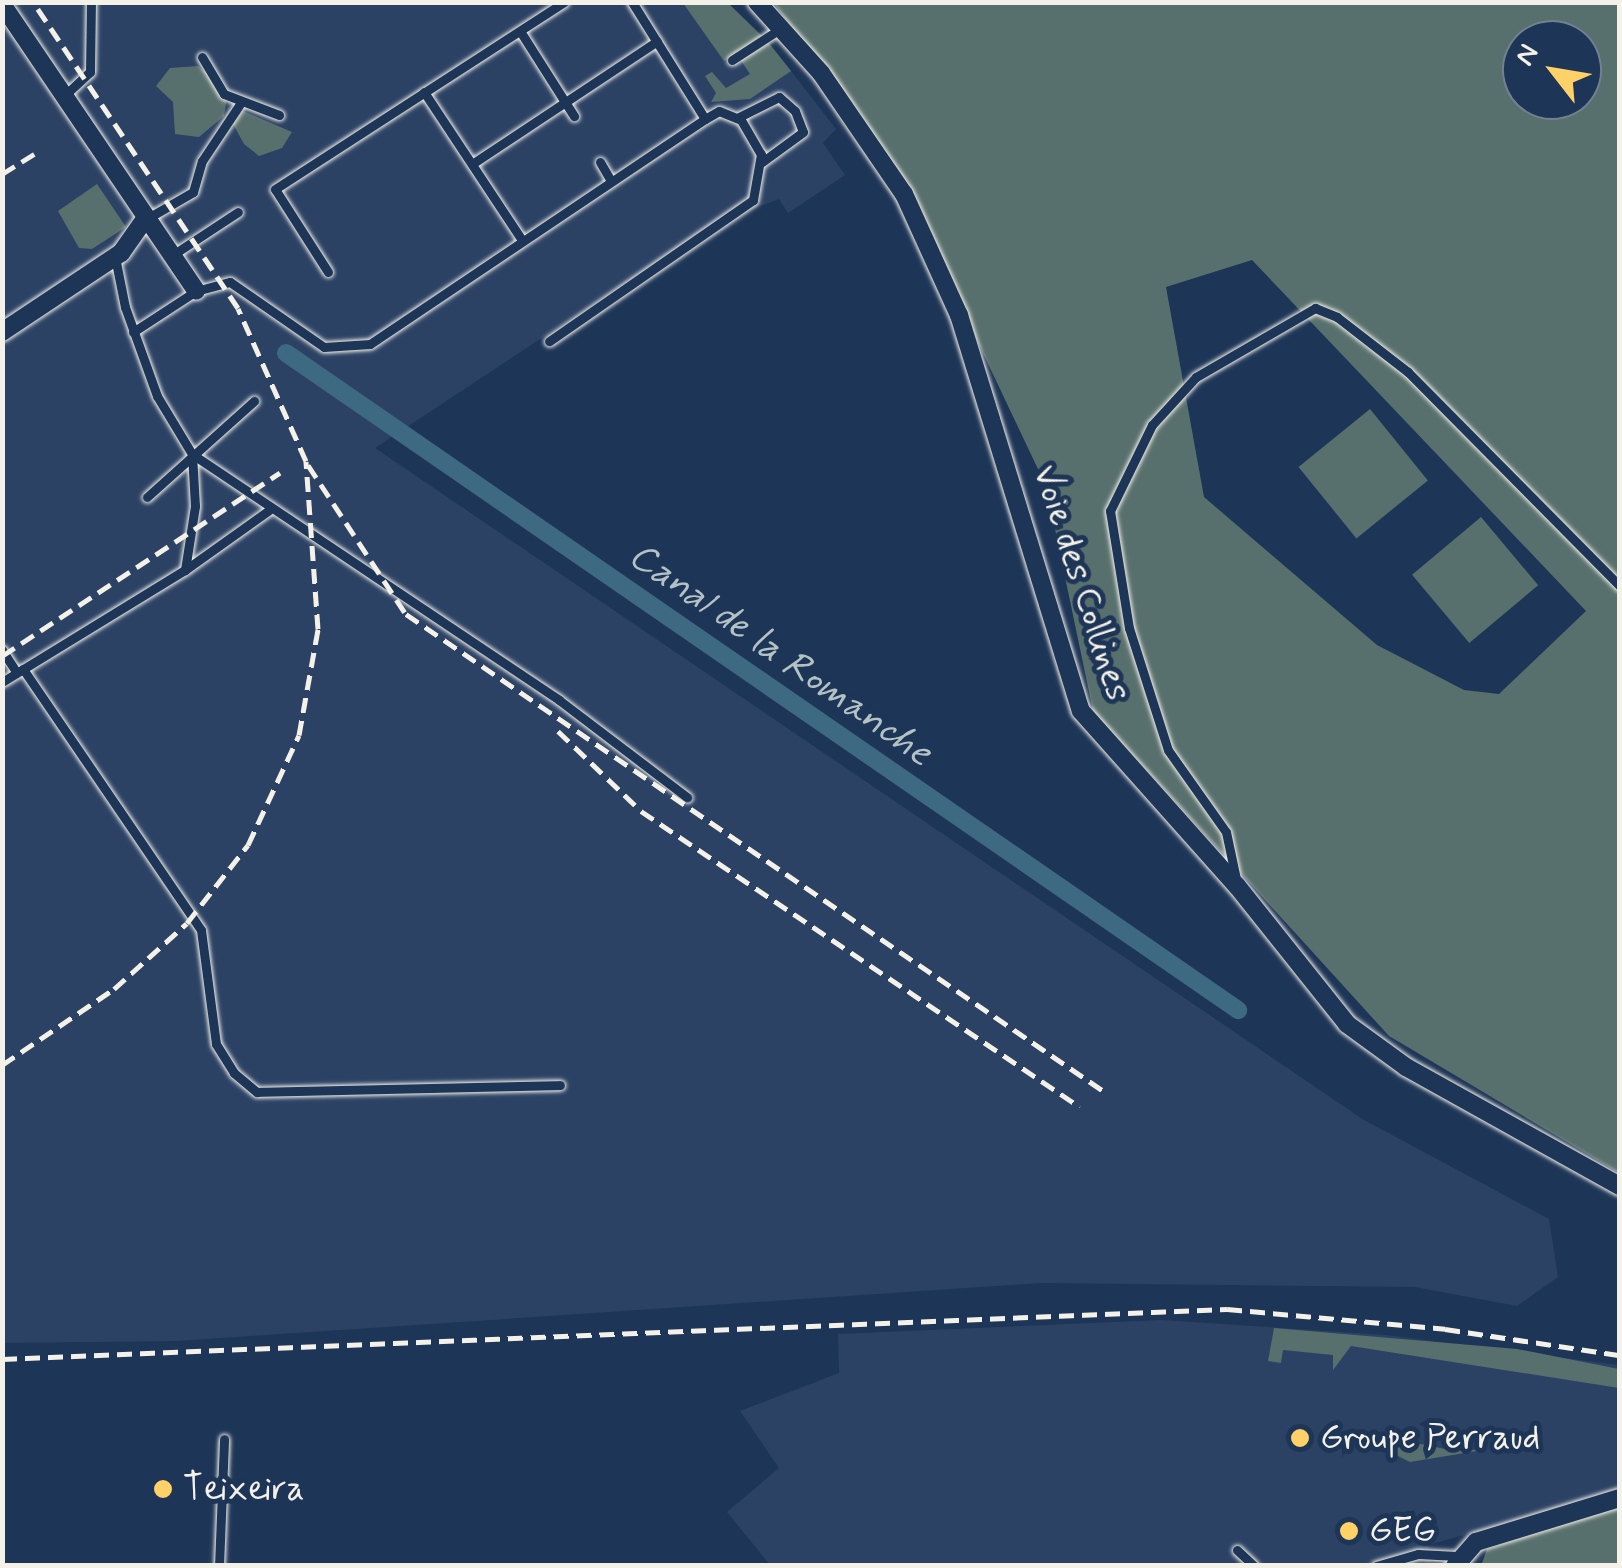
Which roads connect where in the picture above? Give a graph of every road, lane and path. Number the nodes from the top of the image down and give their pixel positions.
1 (91, 2) edge
2 (564, 2) edge
3 (632, 2) edge
4 (756, 2) edge
5 (2, 4) edge
6 (780, 29) junction
7 (520, 31) junction
8 (657, 41) junction
9 (202, 57) dead end
10 (732, 60) dead end
11 (424, 92) junction
12 (64, 96) junction
13 (565, 102) junction
14 (240, 104) junction
15 (279, 115) dead end
16 (574, 116) dead end
17 (737, 118) junction
18 (705, 120) junction
19 (600, 162) dead end
20 (762, 162) junction
21 (472, 164) junction
22 (612, 181) junction
23 (238, 212) dead end
24 (146, 219) junction
25 (522, 240) junction
26 (171, 256) junction
27 (116, 257) junction
28 (328, 272) dead end
29 (196, 291) junction
30 (2, 332) edge
31 (133, 332) junction
32 (549, 340) dead end
33 (254, 400) dead end
34 (192, 454) junction
35 (147, 498) dead end
36 (269, 510) junction
37 (185, 570) junction
38 (1620, 586) edge
39 (2, 650) edge
40 (20, 671) junction
41 (2, 682) edge
42 (687, 797) dead end
43 (1237, 886) junction
44 (560, 1085) dead end
45 (1620, 1186) edge
46 (224, 1439) dead end
47 (1620, 1498) edge
48 (1237, 1550) dead end
49 (1457, 1563) edge
50 (219, 1566) edge
51 (1254, 1566) edge
52 (1376, 1566) edge

1 - 12 lane
2 - 7 lane
3 - 8 lane
4 - 6 street, Voie des Collines
5 - 12 street
6 - 10 lane
6 - 43 street, Voie des Collines
7 - 11 lane
7 - 13 lane
8 - 13 lane
8 - 18 lane
9 - 14 lane
11 - 21 lane
11 - 28 lane
12 - 24 street
13 - 16 lane
13 - 21 lane
14 - 15 lane
14 - 24 lane
17 - 18 lane
17 - 20 lane
17 - 20 lane
18 - 22 lane
19 - 22 lane
20 - 32 lane
21 - 25 lane
22 - 25 lane
23 - 26 lane
24 - 26 street
24 - 27 street
25 - 29 lane
26 - 29 street
27 - 30 street
27 - 31 lane
29 - 31 lane
31 - 34 lane
33 - 34 lane
34 - 35 lane
34 - 36 lane
34 - 37 lane
36 - 37 lane
36 - 42 lane
37 - 40 lane
38 - 43 lane
39 - 40 lane
40 - 41 lane
40 - 44 lane
43 - 45 street, Voie des Collines
46 - 50 lane
47 - 49 street
48 - 51 lane
49 - 52 lane

